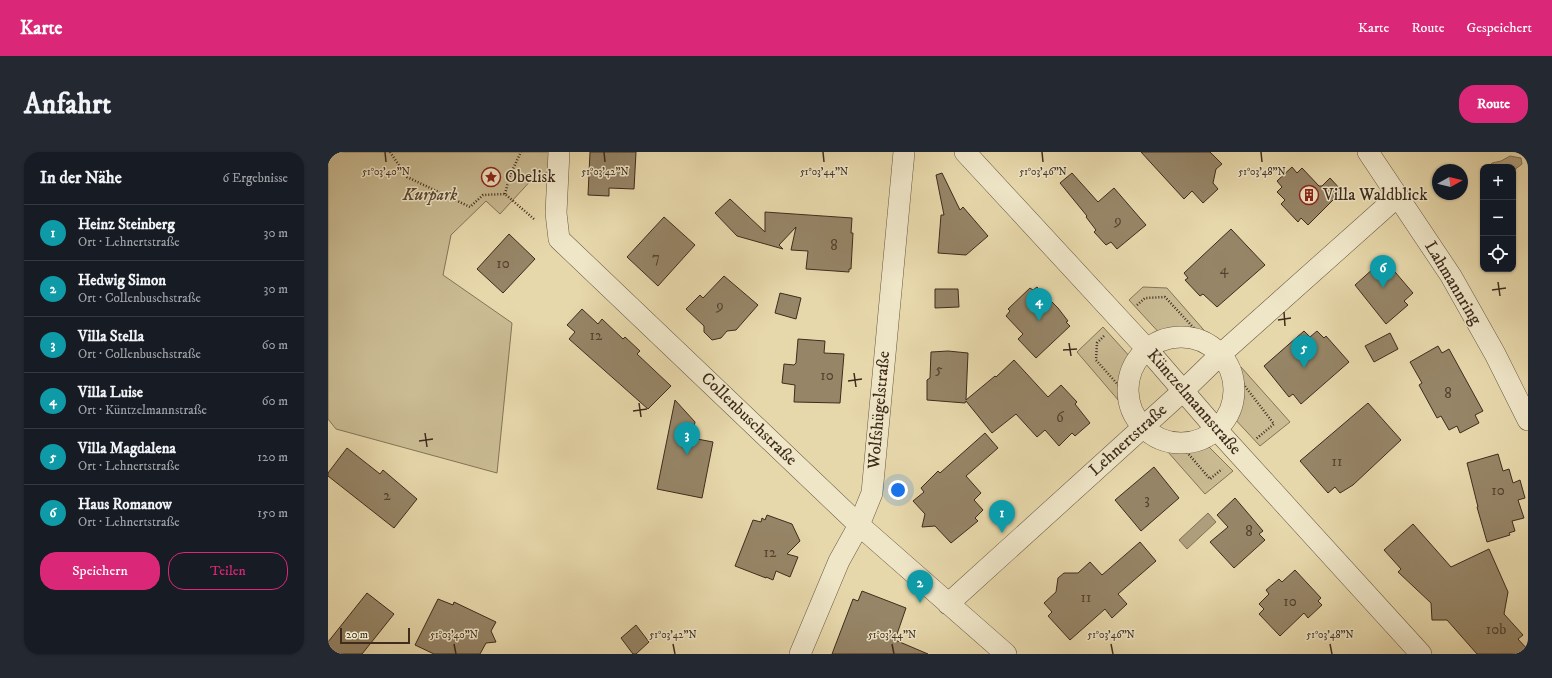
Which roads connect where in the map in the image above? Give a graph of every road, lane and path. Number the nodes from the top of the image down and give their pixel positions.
1 (390, 152) edge
2 (521, 152) edge
3 (559, 152) edge
4 (904, 152) edge
5 (965, 152) edge
6 (1368, 152) edge
7 (504, 194) junction
8 (1398, 196) junction
9 (511, 202) dead end
10 (1142, 301) dead end
11 (1121, 321) junction
12 (1147, 349) junction
13 (1219, 354) junction
14 (1184, 390) junction
15 (1128, 396) junction
16 (1528, 420) edge
17 (1143, 427) junction
18 (1217, 430) junction
19 (1179, 443) junction
20 (1239, 454) junction
21 (859, 525) junction
22 (948, 604) junction
23 (800, 654) edge
24 (1006, 654) edge
25 (1421, 654) edge

1 - 7 path
2 - 7 path
3 - 21 street, Collenbuschstraße
4 - 21 street, Wolfshügelstraße
5 - 11 street, Küntzelmannstraße
6 - 8 street, Lahmannring
7 - 9 path
8 - 13 street, Lehnertstraße
8 - 16 street, Lahmannring
10 - 13 path
11 - 12 street, Küntzelmannstraße
11 - 15 path
12 - 13 street
12 - 14 street, Küntzelmannstraße
12 - 15 street
13 - 14 street, Lehnertstraße
13 - 18 street
13 - 20 path
14 - 17 street, Lehnertstraße
14 - 18 street, Küntzelmannstraße
15 - 17 street
17 - 19 street
17 - 22 street, Lehnertstraße
18 - 19 street
18 - 20 street, Küntzelmannstraße
19 - 20 path
20 - 25 street, Küntzelmannstraße
21 - 22 street, Collenbuschstraße
21 - 23 street, Wolfshügelstraße
22 - 24 street, Collenbuschstraße

